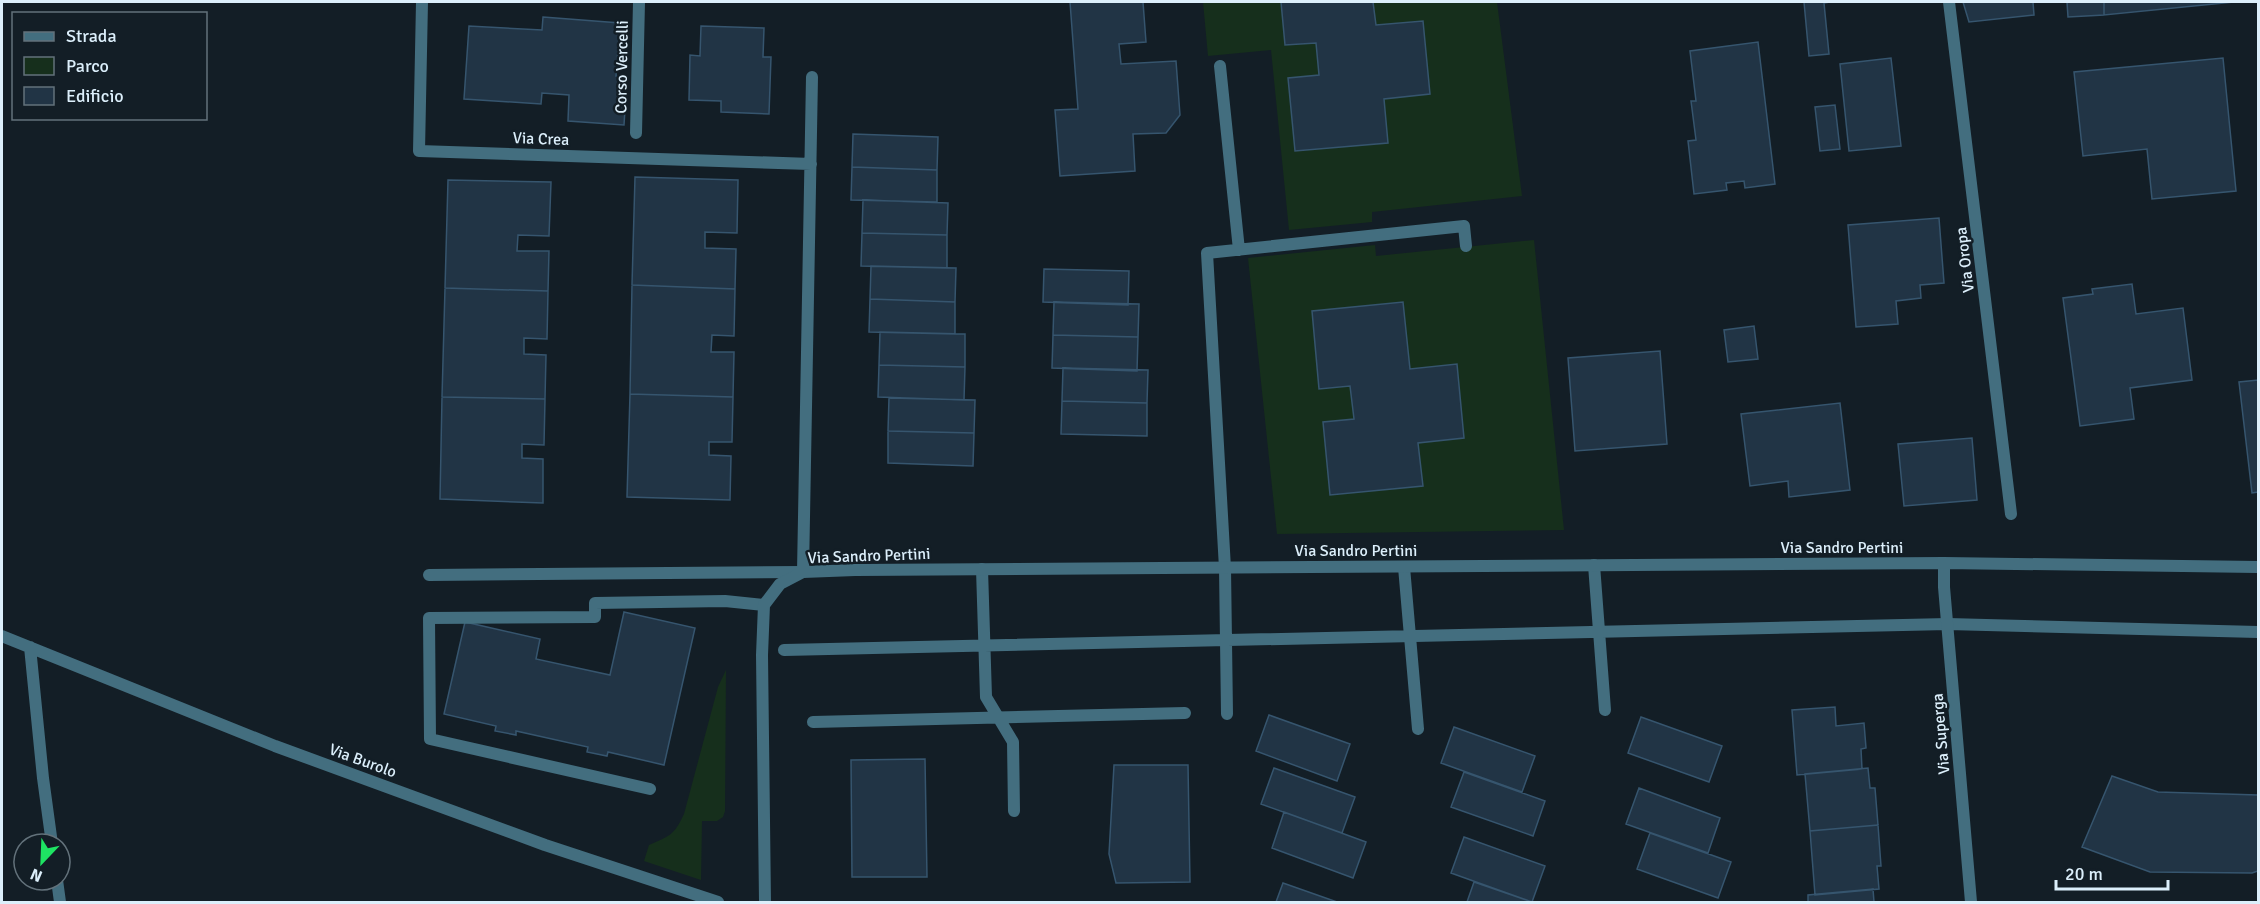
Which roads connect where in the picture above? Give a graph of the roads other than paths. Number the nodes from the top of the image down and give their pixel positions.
1 (422, 2) edge
2 (639, 2) edge
3 (1949, 2) edge
4 (1220, 66) dead end
5 (812, 77) dead end
6 (636, 133) dead end
7 (811, 164) junction
8 (1466, 246) dead end
9 (1239, 250) junction
10 (2011, 514) dead end
11 (1944, 563) junction
12 (1594, 565) junction
13 (1404, 567) junction
14 (2259, 567) edge
15 (1226, 568) junction
16 (982, 569) junction
17 (803, 573) junction
18 (429, 575) dead end
19 (764, 605) junction
20 (1948, 624) junction
21 (1600, 632) junction
22 (2259, 632) edge
23 (2, 636) edge
24 (1410, 636) junction
25 (1227, 640) junction
26 (984, 646) junction
27 (30, 647) junction
28 (784, 650) dead end
29 (1605, 710) dead end
30 (1185, 713) dead end
31 (1227, 714) dead end
32 (999, 717) junction
33 (813, 722) dead end
34 (1418, 729) dead end
35 (650, 789) dead end
36 (1014, 812) dead end
37 (50, 832) edge
38 (718, 903) edge
39 (765, 903) edge
40 (1971, 903) edge

1 - 7 street, Via Crea
2 - 6 street, Corso Vercelli
3 - 10 street, Via Oropa
4 - 9 street
5 - 7 street
7 - 17 street
8 - 9 street
9 - 15 street
11 - 12 street, Via Sandro Pertini
11 - 14 street, Via Sandro Pertini
11 - 20 street, Via Superga
12 - 13 street, Via Sandro Pertini
12 - 21 street
13 - 15 street, Via Sandro Pertini
13 - 24 street
15 - 16 street, Via Sandro Pertini
15 - 25 street
16 - 17 street, Via Sandro Pertini
16 - 26 street
17 - 18 street
17 - 19 street, Via Sandro Pertini
19 - 35 street
19 - 39 street
20 - 21 street
20 - 22 street
20 - 40 street, Via Superga
21 - 24 street
21 - 29 street
23 - 27 street, Via Burolo
24 - 25 street
24 - 34 street
25 - 26 street
25 - 31 street
26 - 28 street
26 - 32 street
27 - 37 street
27 - 38 street, Via Burolo
30 - 32 street
32 - 33 street
32 - 36 street

